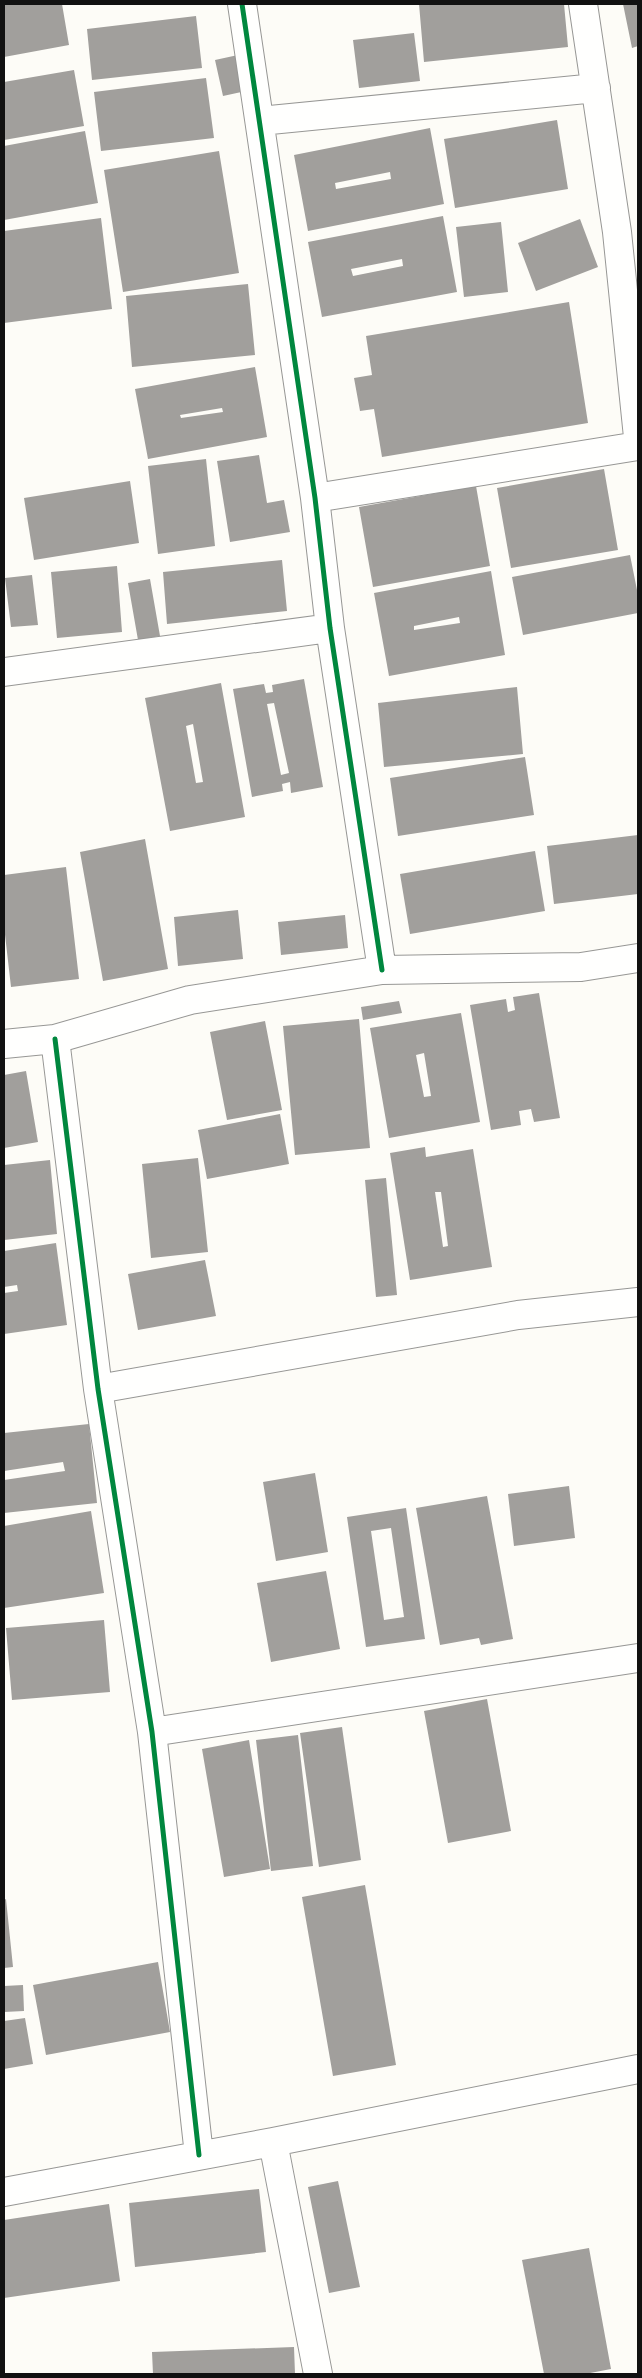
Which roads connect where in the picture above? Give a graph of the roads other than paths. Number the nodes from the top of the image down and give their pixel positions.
1 (242, 4) edge
2 (583, 4) edge
3 (596, 88) junction
4 (260, 121) junction
5 (628, 230) edge
6 (638, 437) edge
7 (638, 446) edge
8 (315, 498) junction
9 (330, 628) junction
10 (4, 672) edge
11 (638, 958) edge
12 (382, 970) junction
13 (54, 1039) junction
14 (4, 1044) edge
15 (638, 1302) edge
16 (98, 1389) junction
17 (638, 1658) edge
18 (152, 1732) junction
19 (638, 2069) edge
20 (273, 2142) junction
21 (199, 2155) junction
22 (4, 2192) edge
23 (318, 2374) edge

1 - 4 street
2 - 3 street
3 - 4 street
3 - 5 street
4 - 8 street
5 - 6 street
7 - 8 street
8 - 9 street
9 - 10 street
9 - 12 street
11 - 12 street
12 - 13 street
13 - 14 street
13 - 16 street
15 - 16 street
16 - 18 street
17 - 18 street
18 - 21 street
19 - 20 street
20 - 21 street
20 - 23 street
21 - 22 street

